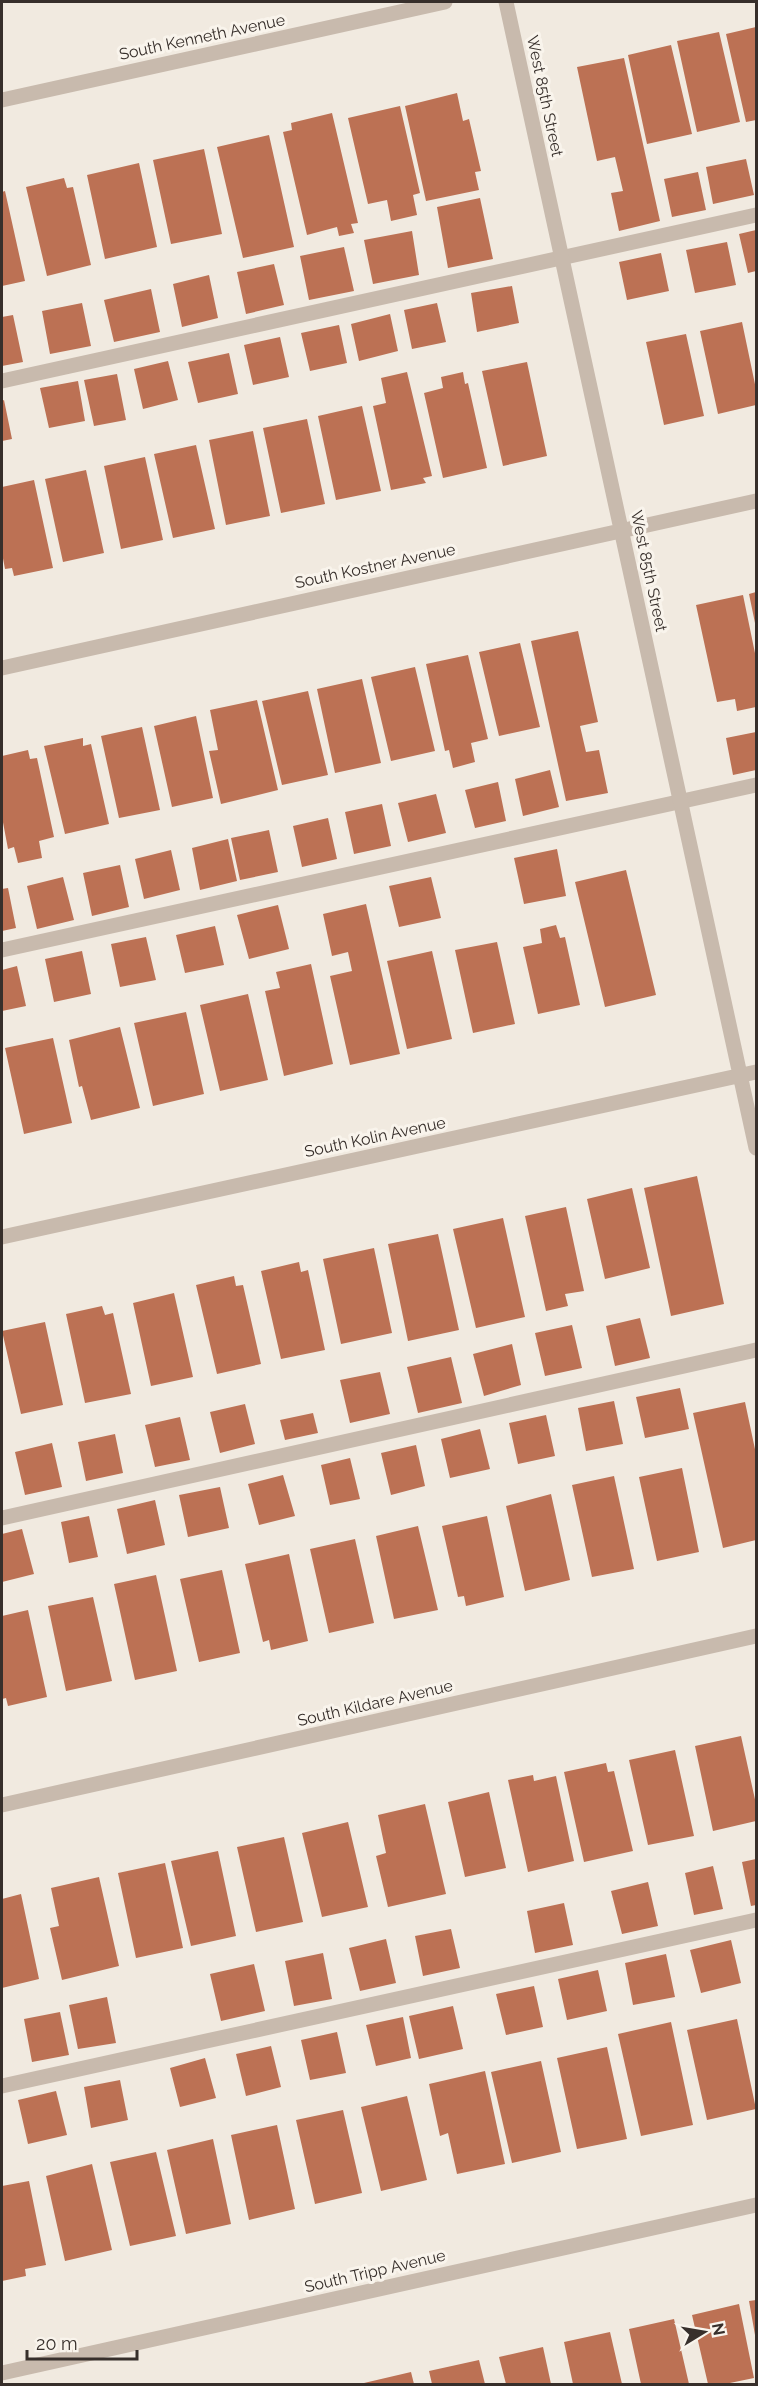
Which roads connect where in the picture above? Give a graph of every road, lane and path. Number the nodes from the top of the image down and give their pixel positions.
1 (445, 2) edge
2 (506, 2) edge
3 (2, 99) edge
4 (756, 215) edge
5 (562, 258) junction
6 (2, 381) edge
7 (756, 501) edge
8 (621, 530) junction
9 (2, 668) edge
10 (756, 785) edge
11 (681, 802) junction
12 (2, 950) edge
13 (756, 1072) edge
14 (741, 1075) junction
15 (756, 1148) edge
16 (2, 1237) edge
17 (756, 1350) edge
18 (2, 1518) edge
19 (756, 1636) edge
20 (2, 1804) edge
21 (756, 1920) edge
22 (2, 2086) edge
23 (756, 2205) edge
24 (2, 2373) edge

1 - 3 street, South Kenneth Avenue
2 - 5 street, West 85th Street
4 - 5 street
5 - 6 street
5 - 8 street, West 85th Street
7 - 8 street, South Kostner Avenue
8 - 9 street, South Kostner Avenue
8 - 11 street, West 85th Street
10 - 11 street
11 - 12 street
11 - 14 street, West 85th Street
13 - 14 street, South Kolin Avenue
14 - 15 street, West 85th Street
14 - 16 street, South Kolin Avenue
17 - 18 street
19 - 20 street, South Kildare Avenue
21 - 22 street
23 - 24 street, South Tripp Avenue

